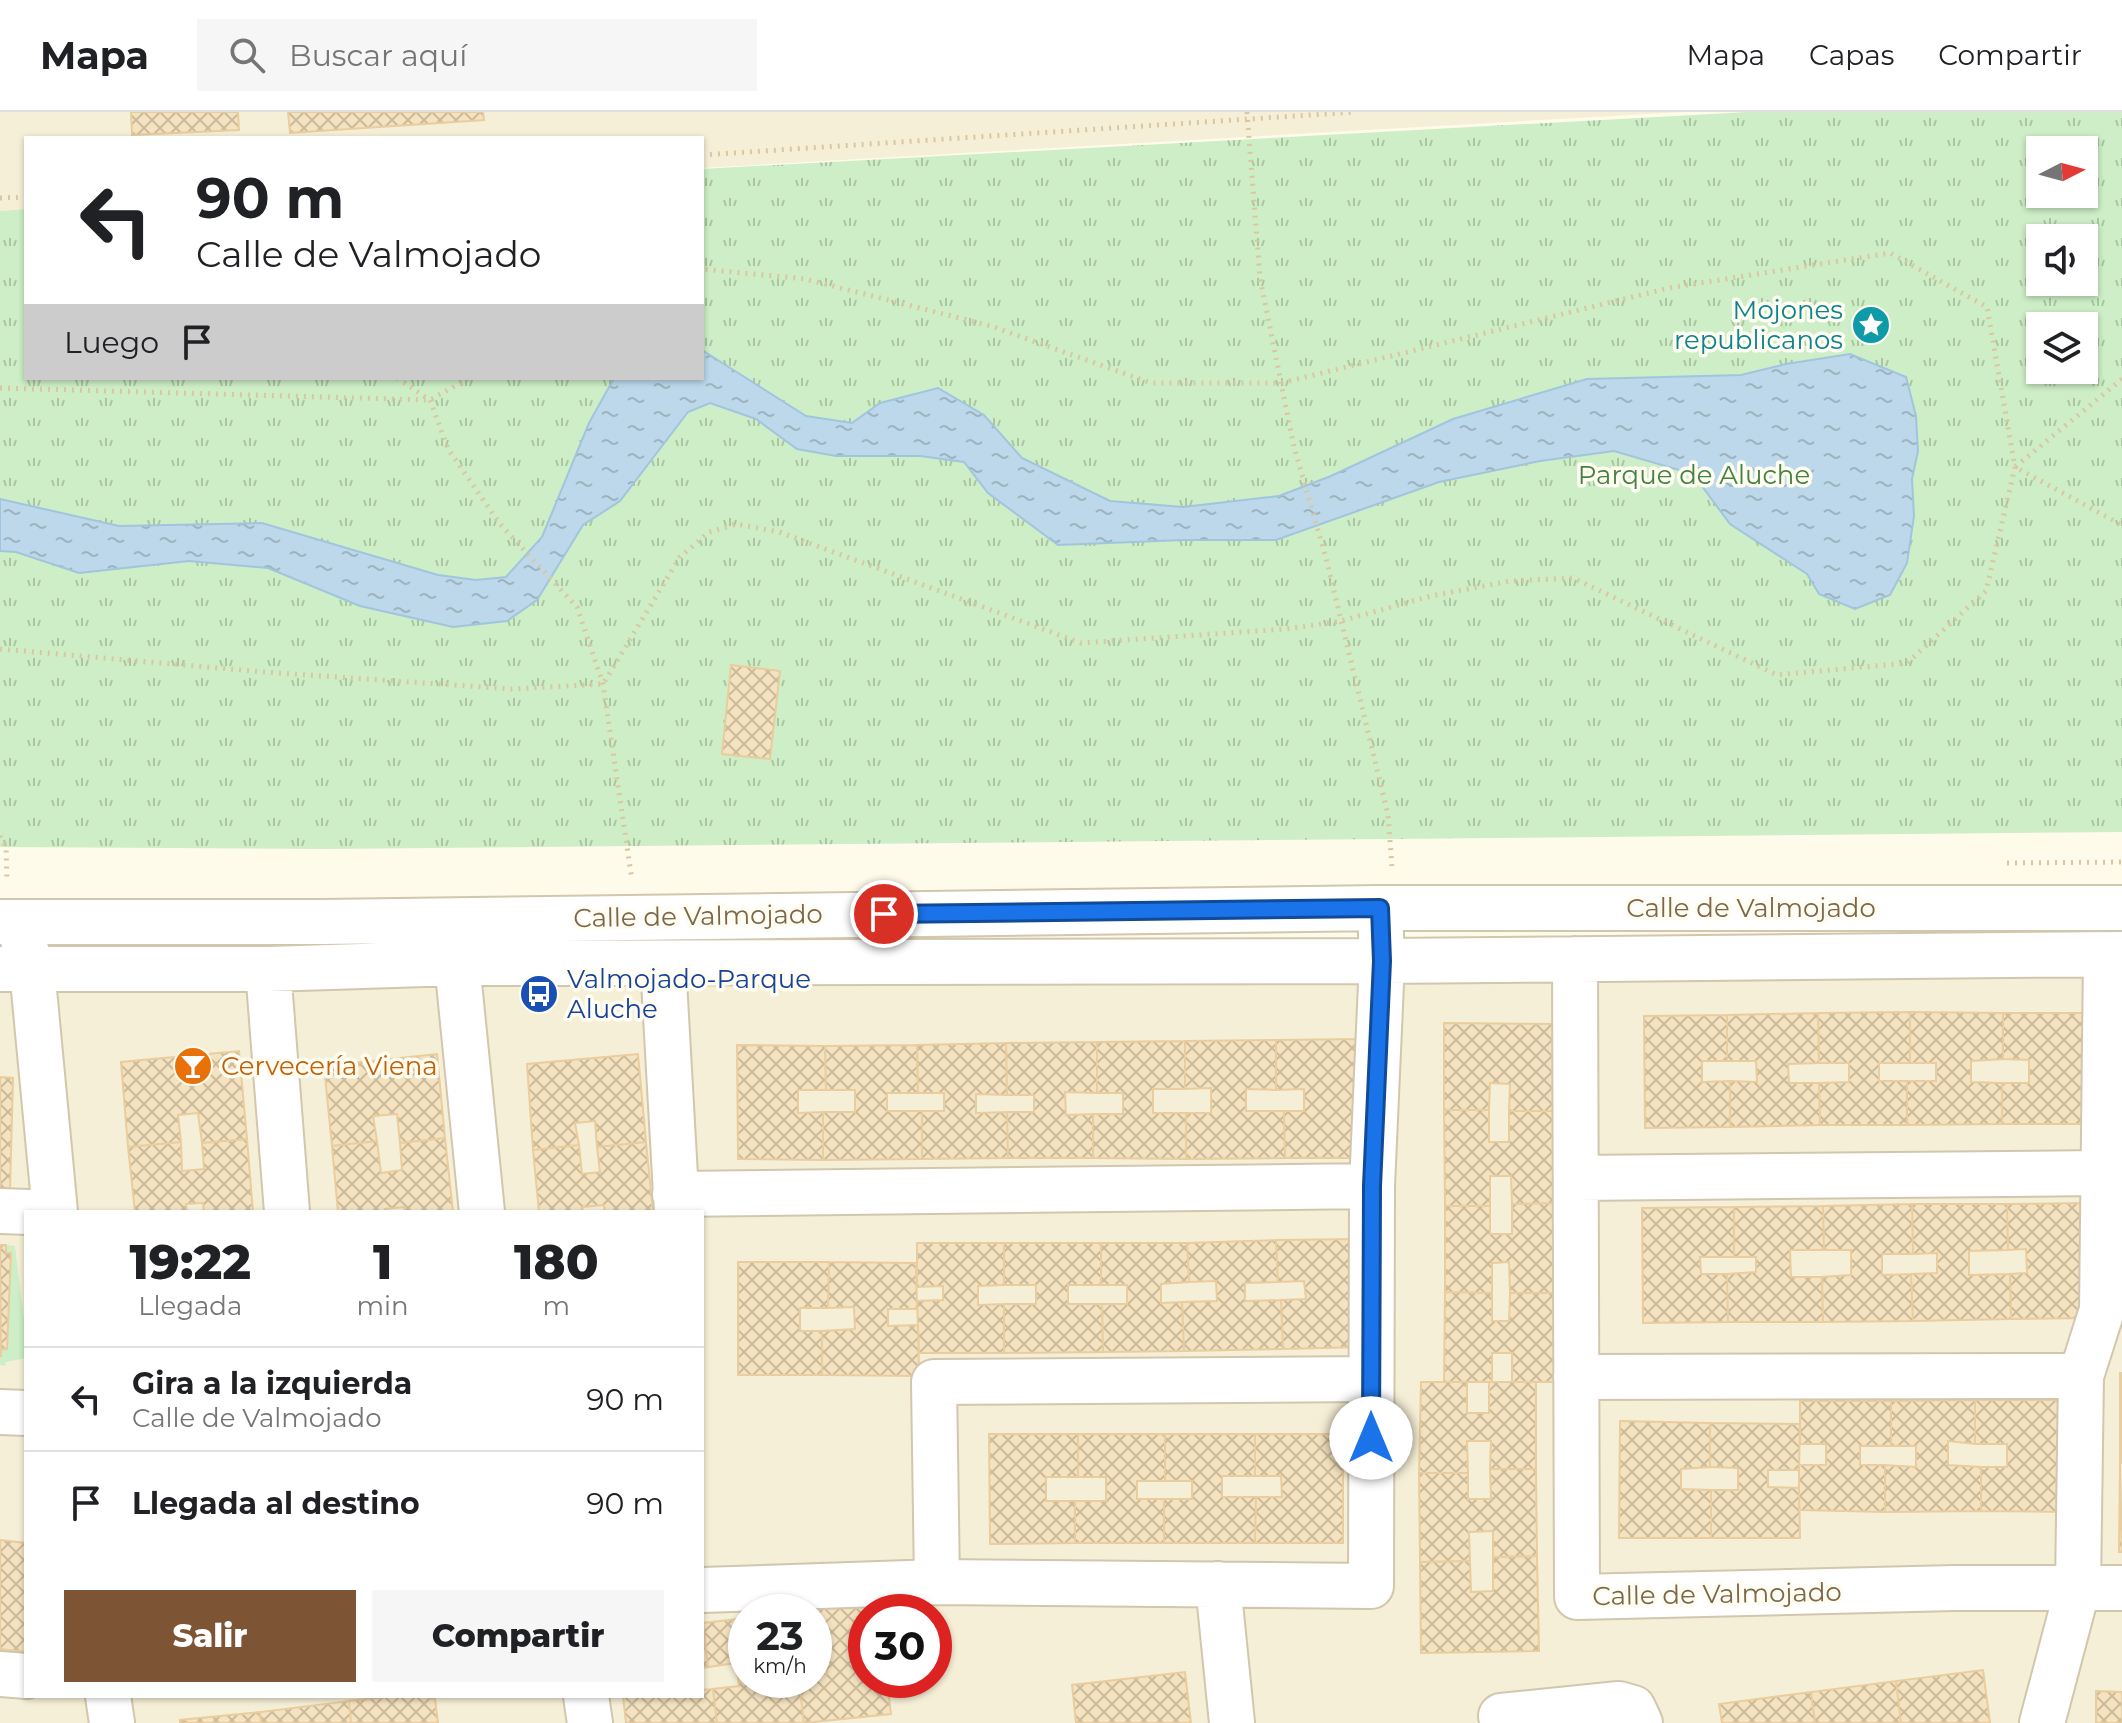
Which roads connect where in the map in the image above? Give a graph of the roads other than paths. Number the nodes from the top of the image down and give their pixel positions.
1 (1386, 908) junction
2 (2122, 908) edge
3 (9, 922) edge
4 (2114, 954) edge
5 (1575, 959) junction
6 (1382, 961) junction
7 (457, 963) junction
8 (663, 963) junction
9 (16, 969) edge
10 (268, 969) junction
11 (2102, 1173) junction
12 (1576, 1178) junction
13 (1372, 1186) junction
14 (676, 1203) edge
15 (55, 1210) edge
16 (287, 1210) edge
17 (482, 1210) edge
18 (0, 1211) edge
19 (24, 1212) edge
20 (2081, 1376) junction
21 (1576, 1377) junction
22 (1371, 1379) junction
23 (0, 1412) edge
24 (24, 1413) edge
25 (937, 1582) junction
26 (1218, 1584) junction
27 (2078, 1587) junction
28 (2122, 1588) edge
29 (704, 1590) edge
30 (0, 1674) edge
31 (24, 1676) edge
32 (108, 1698) edge
33 (586, 1698) edge
34 (1501, 1716) dead end
35 (112, 1723) edge
36 (590, 1723) edge
37 (1232, 1723) edge
38 (1640, 1723) edge
39 (2042, 1723) edge

1 - 2 street, Calle de Valmojado
1 - 3 street, Calle de Valmojado
1 - 6 street
3 - 9 street, Calle de Valmojado
4 - 5 street, Calle de Valmojado
4 - 11 street
5 - 6 street, Calle de Valmojado
5 - 12 street, Calle de Valmojado
6 - 8 street, Calle de Valmojado
6 - 13 street
7 - 8 street, Calle de Valmojado
7 - 10 street, Calle de Valmojado
7 - 17 street
8 - 14 street, Calle de Valmojado
9 - 10 street, Calle de Valmojado
9 - 15 street, Calle de Valmojado
10 - 16 street
11 - 12 street
11 - 20 street
12 - 21 street, Calle de Valmojado
13 - 14 street, Calle de Valmojado
13 - 22 street
18 - 19 street
20 - 21 street
20 - 27 street
21 - 27 street, Calle de Valmojado
22 - 25 street
22 - 26 street
23 - 24 street
25 - 26 street
25 - 29 street
26 - 37 street
27 - 28 street
27 - 39 street
30 - 31 street
32 - 35 street
33 - 36 street
34 - 38 street

